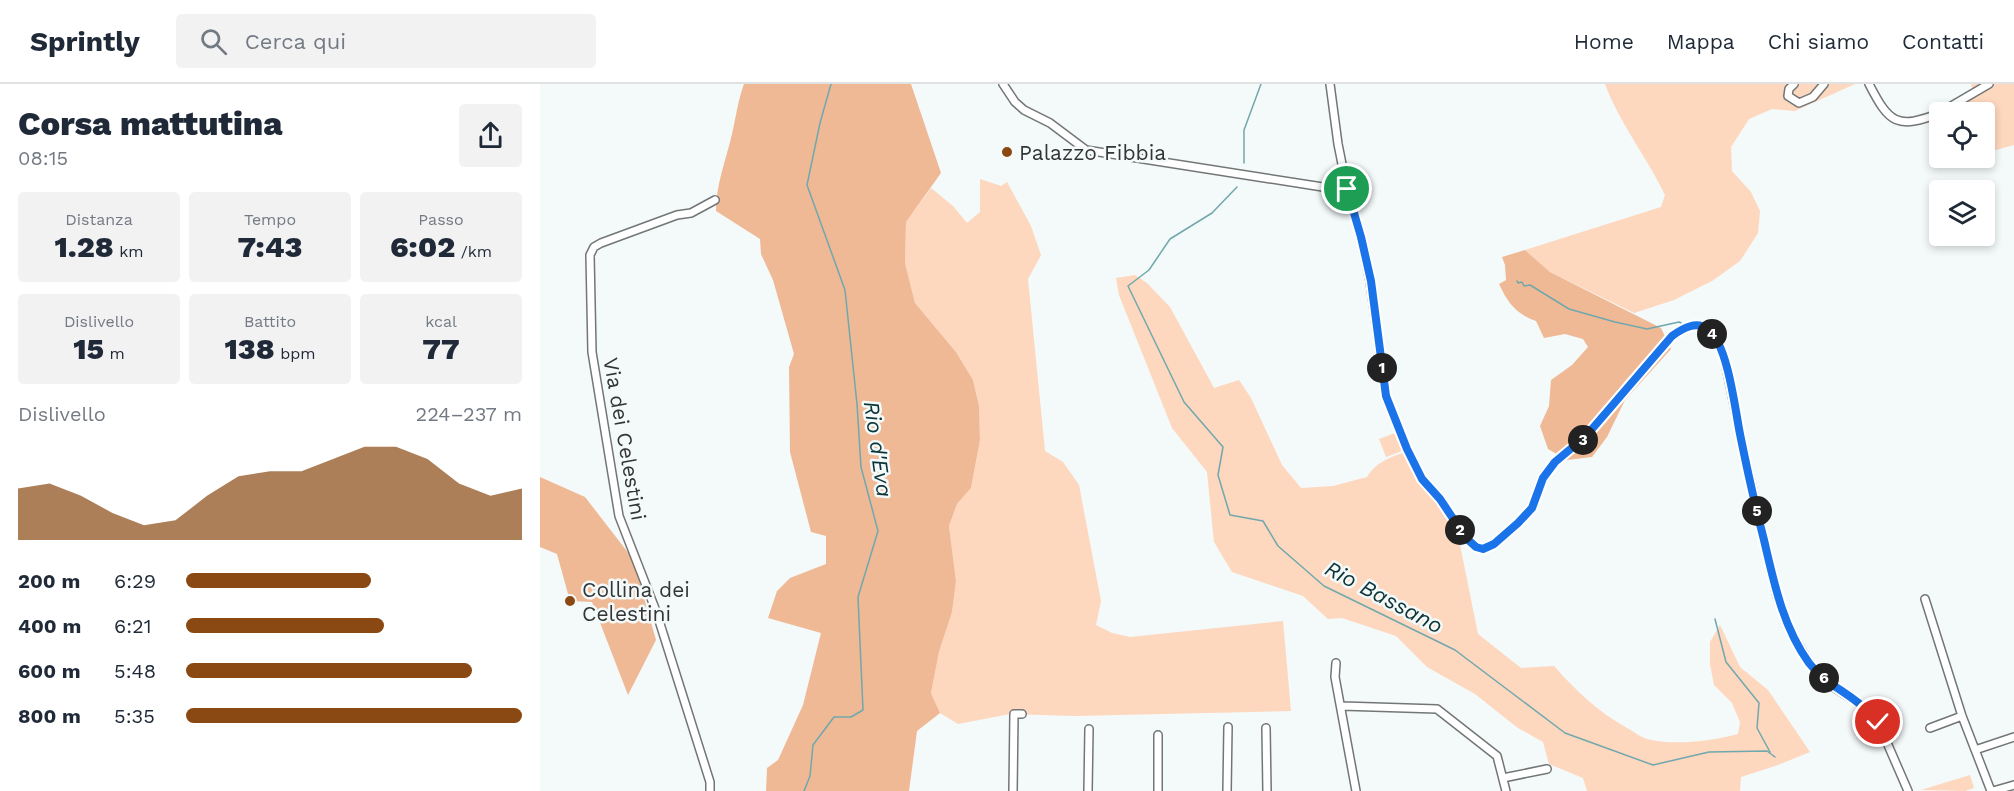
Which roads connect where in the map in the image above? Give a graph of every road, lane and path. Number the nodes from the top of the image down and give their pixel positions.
1 (1003, 84) edge
2 (1330, 84) edge
3 (1794, 84) edge
4 (1824, 84) edge
5 (1869, 84) edge
6 (1989, 84) edge
7 (1959, 102) edge
8 (1929, 117) edge
9 (1347, 189) junction
10 (715, 200) dead end
11 (1924, 599) dead end
12 (1336, 663) dead end
13 (1342, 706) junction
14 (1022, 714) dead end
15 (1962, 716) junction
16 (1228, 727) dead end
17 (1266, 728) dead end
18 (1930, 728) dead end
19 (1089, 729) dead end
20 (1158, 735) dead end
21 (2014, 737) edge
22 (1975, 750) junction
23 (1547, 769) dead end
24 (1503, 778) junction
25 (2014, 785) edge
26 (710, 791) edge
27 (1013, 791) edge
28 (1088, 791) edge
29 (1158, 791) edge
30 (1227, 791) edge
31 (1267, 791) edge
32 (1356, 791) edge
33 (1506, 791) edge
34 (1908, 791) edge
35 (1992, 791) edge

1 - 9 street
2 - 9 street
3 - 4 street
5 - 8 street
6 - 7 street
9 - 34 street
10 - 26 street, Via dei Celestini
11 - 15 street
12 - 13 street
13 - 24 street
13 - 32 street
14 - 27 street
15 - 18 street
15 - 22 street
16 - 30 street
17 - 31 street
19 - 28 street
20 - 29 street
21 - 22 street
22 - 35 street
23 - 24 street
24 - 33 street
25 - 35 street

